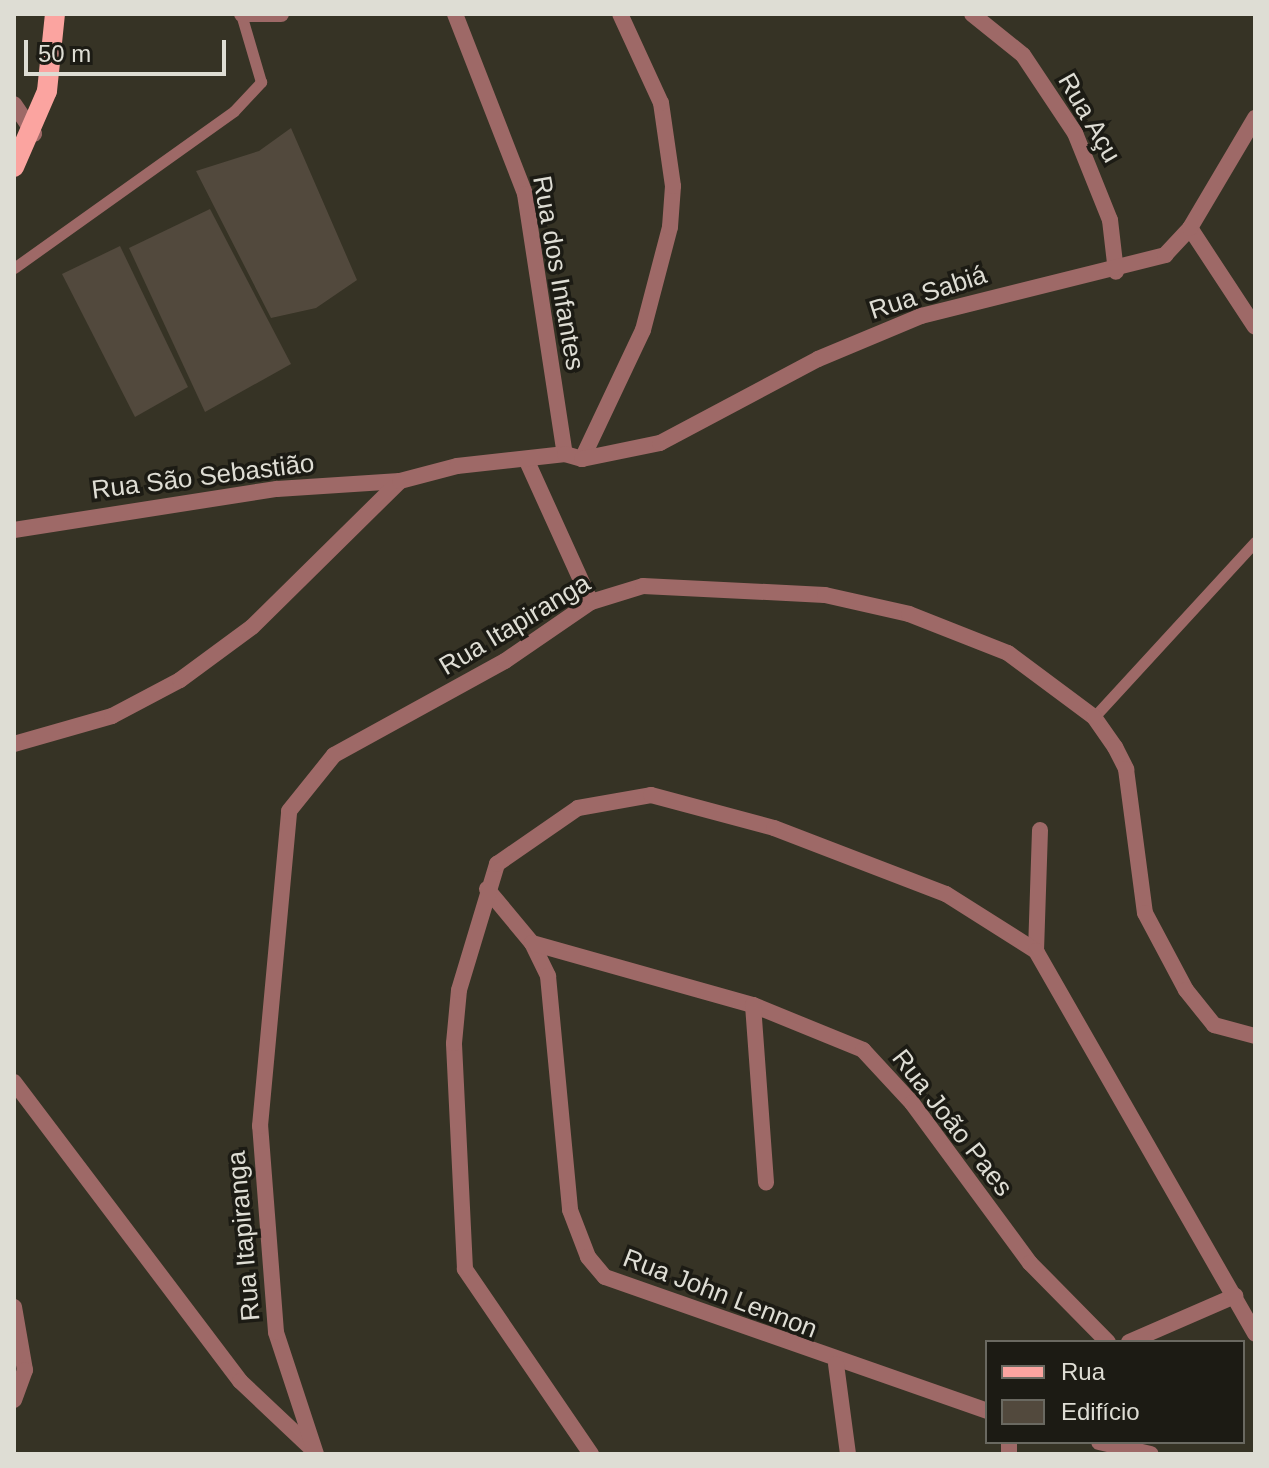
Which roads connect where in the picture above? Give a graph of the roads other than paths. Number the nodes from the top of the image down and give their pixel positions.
1 (55, 14) edge
2 (242, 14) edge
3 (281, 14) edge
4 (455, 14) edge
5 (620, 14) edge
6 (972, 14) edge
7 (14, 104) edge
8 (1255, 118) edge
9 (34, 134) junction
10 (14, 167) edge
11 (1190, 228) junction
12 (14, 268) edge
13 (1116, 272) junction
14 (1255, 327) edge
15 (565, 454) junction
16 (526, 459) junction
17 (582, 459) junction
18 (400, 481) junction
19 (14, 530) edge
20 (1255, 542) edge
21 (591, 602) junction
22 (1094, 717) junction
23 (14, 744) edge
24 (1040, 830) dead end
25 (487, 889) junction
26 (532, 943) junction
27 (1036, 951) junction
28 (753, 1005) junction
29 (1255, 1036) edge
30 (14, 1082) edge
31 (766, 1183) dead end
32 (1235, 1296) junction
33 (14, 1307) edge
34 (1255, 1334) edge
35 (1106, 1340) edge
36 (1134, 1340) edge
37 (836, 1364) junction
38 (14, 1400) edge
39 (985, 1410) edge
40 (1107, 1444) edge
41 (315, 1452) edge
42 (591, 1454) edge
43 (848, 1454) edge
44 (1147, 1454) edge

1 - 9 main road
2 - 3 street
2 - 12 lane
4 - 15 street, Rua dos Infantes
5 - 17 street
6 - 13 street, Rua Açu
7 - 9 street
8 - 11 street, Rua Sabiá
9 - 10 main road
11 - 13 street, Rua Sabiá
11 - 14 street
13 - 17 street, Rua Sabiá
15 - 16 street, Rua São Sebastião
15 - 17 street, Rua Sabiá
16 - 18 street, Rua São Sebastião
16 - 21 street
18 - 19 street, Rua São Sebastião
18 - 23 street
20 - 22 lane
21 - 22 street, Rua Itapiranga
21 - 41 street, Rua Itapiranga
22 - 29 street, Rua Itapiranga
24 - 27 street
25 - 26 street, Rua John Lennon
25 - 27 street
25 - 42 street
26 - 28 street, Rua João Paes
26 - 37 street, Rua John Lennon
27 - 32 street
28 - 31 street
28 - 35 street, Rua João Paes
30 - 41 street
32 - 34 street
32 - 36 street
33 - 38 street
37 - 39 street, Rua John Lennon
37 - 43 street
40 - 44 street

